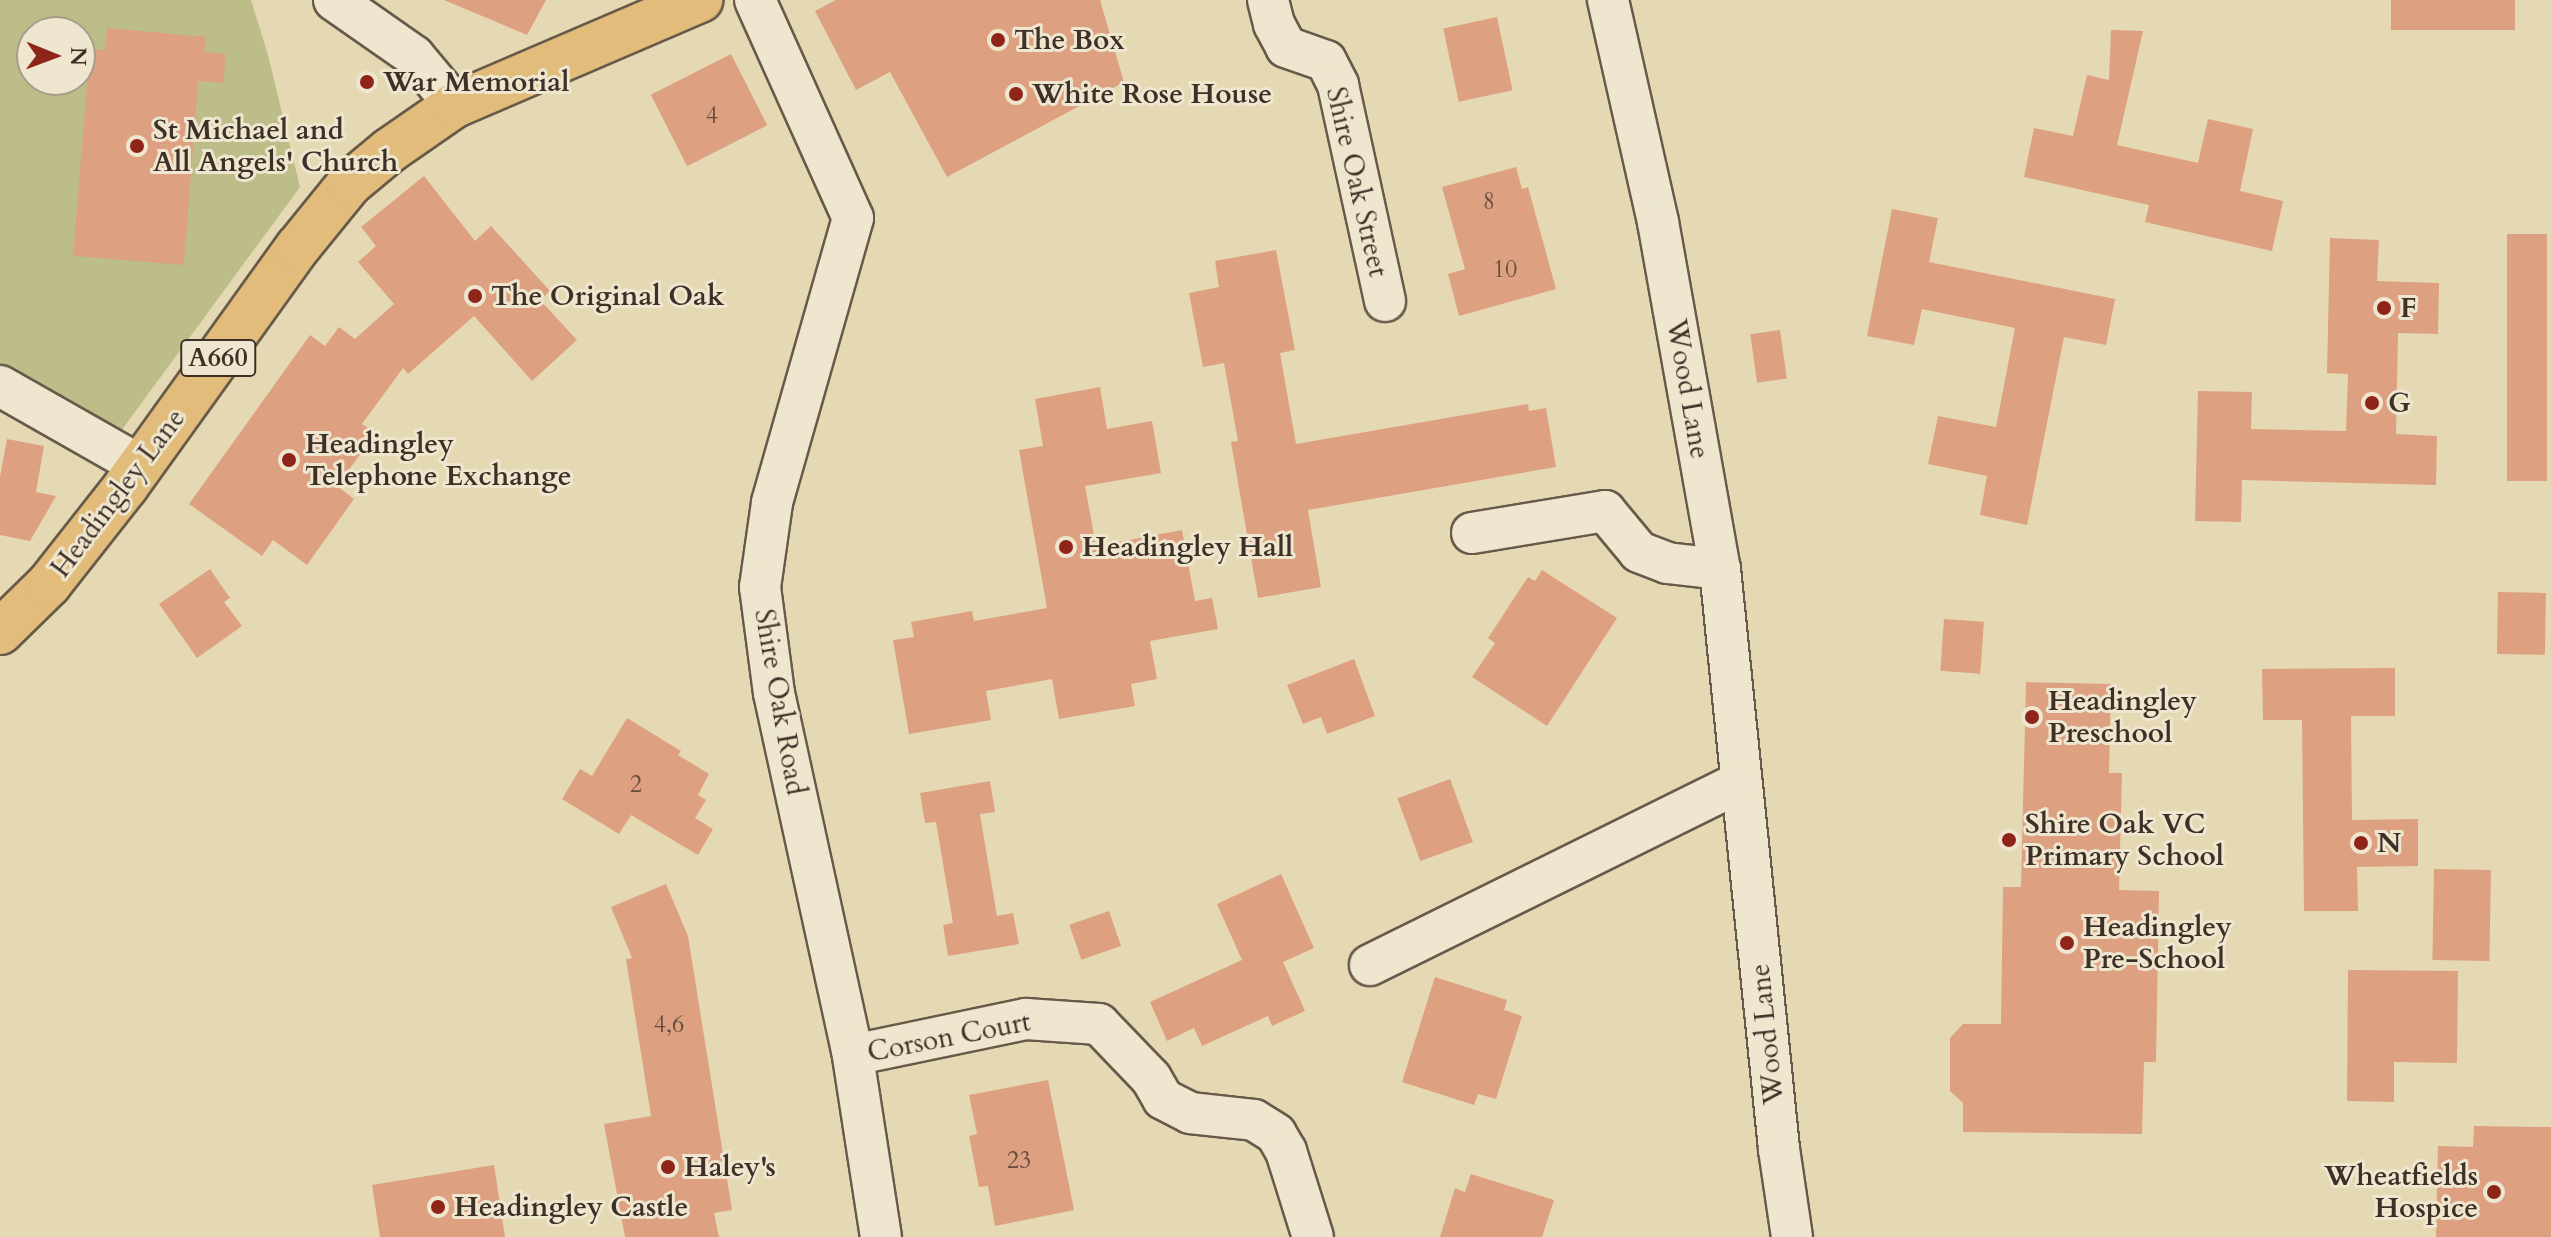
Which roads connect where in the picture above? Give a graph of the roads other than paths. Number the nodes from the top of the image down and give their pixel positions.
1 (334, 0) edge
2 (700, 0) edge
3 (755, 0) edge
4 (1268, 0) edge
5 (1608, 0) edge
6 (455, 105) junction
7 (1385, 301) dead end
8 (0, 386) edge
9 (141, 466) junction
10 (1472, 533) dead end
11 (1720, 569) junction
12 (0, 632) edge
13 (1741, 782) junction
14 (1370, 965) dead end
15 (853, 1055) junction
16 (881, 1237) edge
17 (1313, 1237) edge
18 (1792, 1237) edge

1 - 6 street
2 - 6 highway, A660
3 - 15 street, Shire Oak Road
4 - 7 street, Shire Oak Street
5 - 11 street, Wood Lane
6 - 9 highway, Headingley Lane / A660
8 - 9 street
9 - 12 highway, Headingley Lane / A660
10 - 11 street
11 - 13 street, Wood Lane
13 - 14 street
13 - 18 street, Wood Lane
15 - 16 street, Shire Oak Road
15 - 17 street, Corson Court

